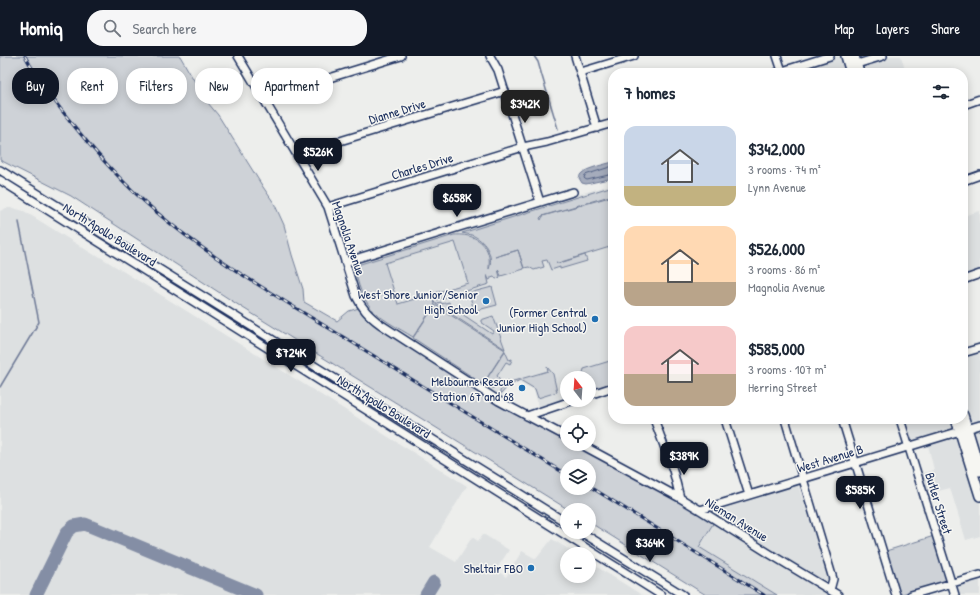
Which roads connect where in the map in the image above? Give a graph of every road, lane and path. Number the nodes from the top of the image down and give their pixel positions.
1 (238, 56) edge
2 (401, 56) edge
3 (490, 56) edge
4 (575, 56) edge
5 (634, 56) edge
6 (778, 56) edge
7 (830, 56) edge
8 (846, 56) edge
9 (883, 56) edge
10 (857, 64) edge
11 (779, 68) edge
12 (792, 68) edge
13 (850, 68) edge
14 (581, 72) junction
15 (251, 77) edge
16 (333, 77) edge
17 (505, 91) junction
18 (980, 99) edge
19 (968, 103) edge
20 (268, 104) edge
21 (608, 125) edge
22 (597, 128) junction
23 (523, 147) junction
24 (297, 154) junction
25 (0, 171) edge
26 (980, 175) edge
27 (968, 179) edge
28 (0, 180) edge
29 (573, 192) dead end
30 (540, 202) junction
31 (328, 207) junction
32 (345, 262) junction
33 (980, 274) edge
34 (968, 278) edge
35 (980, 348) edge
36 (968, 352) edge
37 (608, 389) edge
38 (596, 393) edge
39 (560, 405) edge
40 (527, 416) junction
41 (656, 424) edge
42 (727, 424) edge
43 (787, 424) edge
44 (843, 424) edge
45 (902, 424) edge
46 (959, 424) edge
47 (963, 424) edge
48 (980, 424) edge
49 (963, 430) junction
50 (560, 433) edge
51 (909, 447) junction
52 (593, 451) edge
53 (855, 463) junction
54 (980, 471) edge
55 (803, 478) junction
56 (749, 495) junction
57 (980, 496) edge
58 (680, 498) junction
59 (700, 510) junction
60 (560, 519) edge
61 (592, 539) edge
62 (980, 575) edge
63 (951, 583) junction
64 (830, 590) junction
65 (661, 595) edge
66 (683, 595) edge
67 (838, 595) edge
68 (896, 595) edge
69 (911, 595) edge
70 (955, 595) edge

1 - 15 street, Magnolia Avenue
2 - 16 street
3 - 17 street
4 - 14 street
5 - 14 street
6 - 11 street
7 - 12 street
8 - 13 main road
9 - 10 street
14 - 22 street
17 - 23 street
17 - 24 street, Dianne Drive
18 - 19 street
20 - 24 street, Magnolia Avenue
21 - 22 street, Charles Drive
22 - 23 street, Charles Drive
23 - 30 street
23 - 31 street, Charles Drive
24 - 31 street, Magnolia Avenue
25 - 60 street, North Apollo Boulevard
26 - 27 street
28 - 65 street, North Apollo Boulevard
29 - 30 street
30 - 32 street
31 - 32 street, Magnolia Avenue
32 - 40 street, Magnolia Avenue
33 - 34 street
35 - 36 street
37 - 38 street
39 - 40 street
40 - 50 street
41 - 58 street
42 - 56 street
43 - 55 street
44 - 53 street
45 - 51 street, Butler Street
46 - 49 main road
47 - 49 main road
48 - 49 street, West Avenue B
49 - 51 street, West Avenue B
49 - 54 main road
49 - 57 main road
51 - 53 street, West Avenue B
51 - 63 street, Butler Street
52 - 58 street, Nieman Avenue
53 - 55 street, West Avenue B
53 - 68 street
55 - 56 street, West Avenue B
55 - 64 street
56 - 59 street, West Avenue B
58 - 59 street, Nieman Avenue
59 - 64 street, Nieman Avenue
61 - 66 street
62 - 63 street
63 - 69 street
63 - 70 street, Butler Street
64 - 67 street, Nieman Avenue

